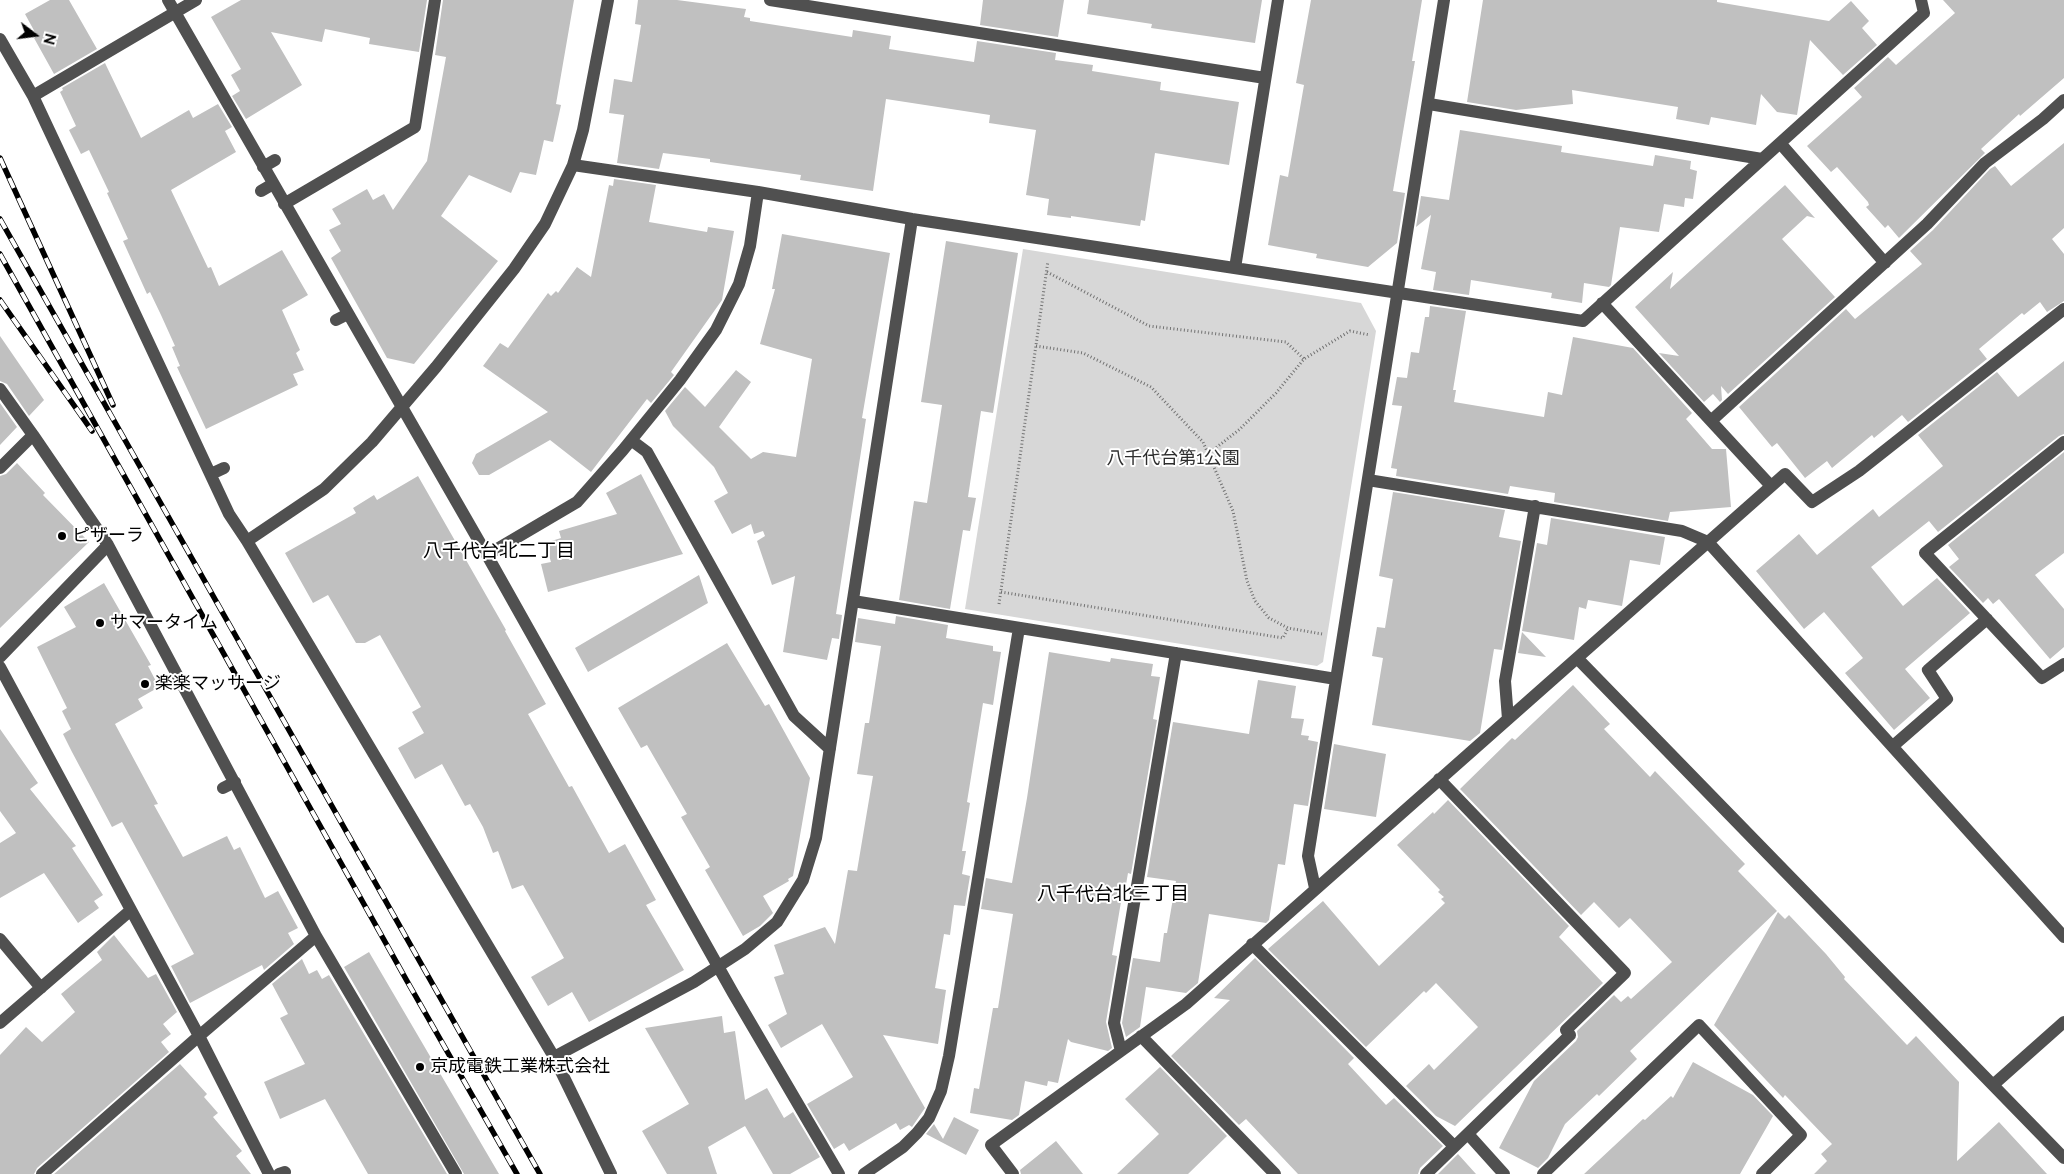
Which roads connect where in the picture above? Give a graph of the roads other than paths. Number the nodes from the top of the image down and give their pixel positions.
1 (168, 0) edge
2 (196, 0) edge
3 (435, 0) edge
4 (608, 0) edge
5 (776, 0) edge
6 (1278, 0) edge
7 (1444, 0) edge
8 (1921, 0) edge
9 (174, 12) junction
10 (0, 39) edge
11 (1265, 78) junction
12 (33, 96) junction
13 (2064, 100) edge
14 (1429, 104) junction
15 (1780, 143) junction
16 (1762, 159) junction
17 (275, 160) dead end
18 (573, 165) junction
19 (263, 167) junction
20 (273, 184) junction
21 (261, 191) dead end
22 (758, 192) junction
23 (284, 204) junction
24 (912, 219) junction
25 (1885, 263) junction
26 (1235, 268) junction
27 (1396, 292) junction
28 (1602, 303) junction
29 (2064, 310) edge
30 (0, 389) edge
31 (402, 407) junction
32 (1712, 420) junction
33 (33, 435) junction
34 (631, 440) junction
35 (2064, 442) edge
36 (0, 468) edge
37 (224, 468) dead end
38 (211, 474) junction
39 (1368, 480) junction
40 (1771, 486) junction
41 (1535, 506) junction
42 (247, 542) junction
43 (1708, 542) junction
44 (108, 545) junction
45 (487, 555) junction
46 (853, 601) junction
47 (1987, 619) junction
48 (1019, 628) junction
49 (1176, 653) junction
50 (0, 657) edge
51 (1576, 658) junction
52 (2064, 664) edge
53 (0, 667) edge
54 (1336, 679) junction
55 (1508, 719) junction
56 (1893, 746) junction
57 (830, 749) junction
58 (1439, 779) junction
59 (1315, 888) junction
60 (131, 910) junction
61 (316, 936) junction
62 (2064, 936) edge
63 (0, 939) edge
64 (1252, 944) junction
65 (719, 967) junction
66 (41, 988) junction
67 (2064, 1022) edge
68 (0, 1023) edge
69 (199, 1036) junction
70 (1141, 1036) junction
71 (1120, 1051) junction
72 (554, 1058) junction
73 (1993, 1085) junction
74 (1468, 1134) junction
75 (1454, 1146) junction
76 (2064, 1158) edge
77 (1765, 1173) edge
78 (42, 1174) edge
79 (269, 1174) edge
80 (456, 1174) edge
81 (611, 1174) edge
82 (839, 1174) edge
83 (864, 1174) edge
84 (1013, 1174) edge
85 (1275, 1174) edge
86 (1426, 1174) edge
87 (1504, 1174) edge
88 (1544, 1174) edge

1 - 9 street
2 - 9 street
3 - 23 street
4 - 18 street
5 - 11 street
6 - 11 street
7 - 14 street
8 - 15 street
9 - 12 street
9 - 19 street
10 - 12 street
11 - 26 street
12 - 38 street
13 - 25 street
14 - 16 street
14 - 27 street
15 - 16 street
15 - 25 street
16 - 28 street
17 - 19 street
18 - 22 street
18 - 31 street
19 - 20 street
20 - 21 street
20 - 23 street
22 - 24 street
22 - 34 street
23 - 31 street
24 - 26 street
24 - 46 street
25 - 32 street
26 - 27 street
27 - 28 street
27 - 39 street
28 - 32 street
29 - 40 street
30 - 33 street
31 - 42 street
31 - 45 street
32 - 40 street
33 - 36 street
33 - 44 street
34 - 45 street
34 - 57 street
35 - 47 street
37 - 38 street
38 - 42 street
39 - 41 street
39 - 54 street
40 - 43 street
41 - 43 street
41 - 55 street
42 - 72 street
43 - 51 street
43 - 56 street
44 - 50 street
44 - 61 street
45 - 65 street
46 - 48 street
46 - 57 street
47 - 52 street
47 - 56 street
48 - 49 street
48 - 83 street
49 - 54 street
49 - 71 street
51 - 55 street
51 - 73 street
53 - 60 street
54 - 59 street
55 - 58 street
56 - 62 street
57 - 65 street
58 - 59 street
58 - 74 street
59 - 64 street
60 - 66 street
60 - 69 street
61 - 69 street
61 - 80 street
63 - 66 street
64 - 70 street
64 - 75 street
65 - 72 street
65 - 82 street
66 - 68 street
67 - 73 street
69 - 78 street
69 - 79 street
70 - 71 street
70 - 85 street
71 - 84 street
72 - 81 street
73 - 76 street
74 - 75 street
74 - 87 street
75 - 86 street
77 - 88 street

